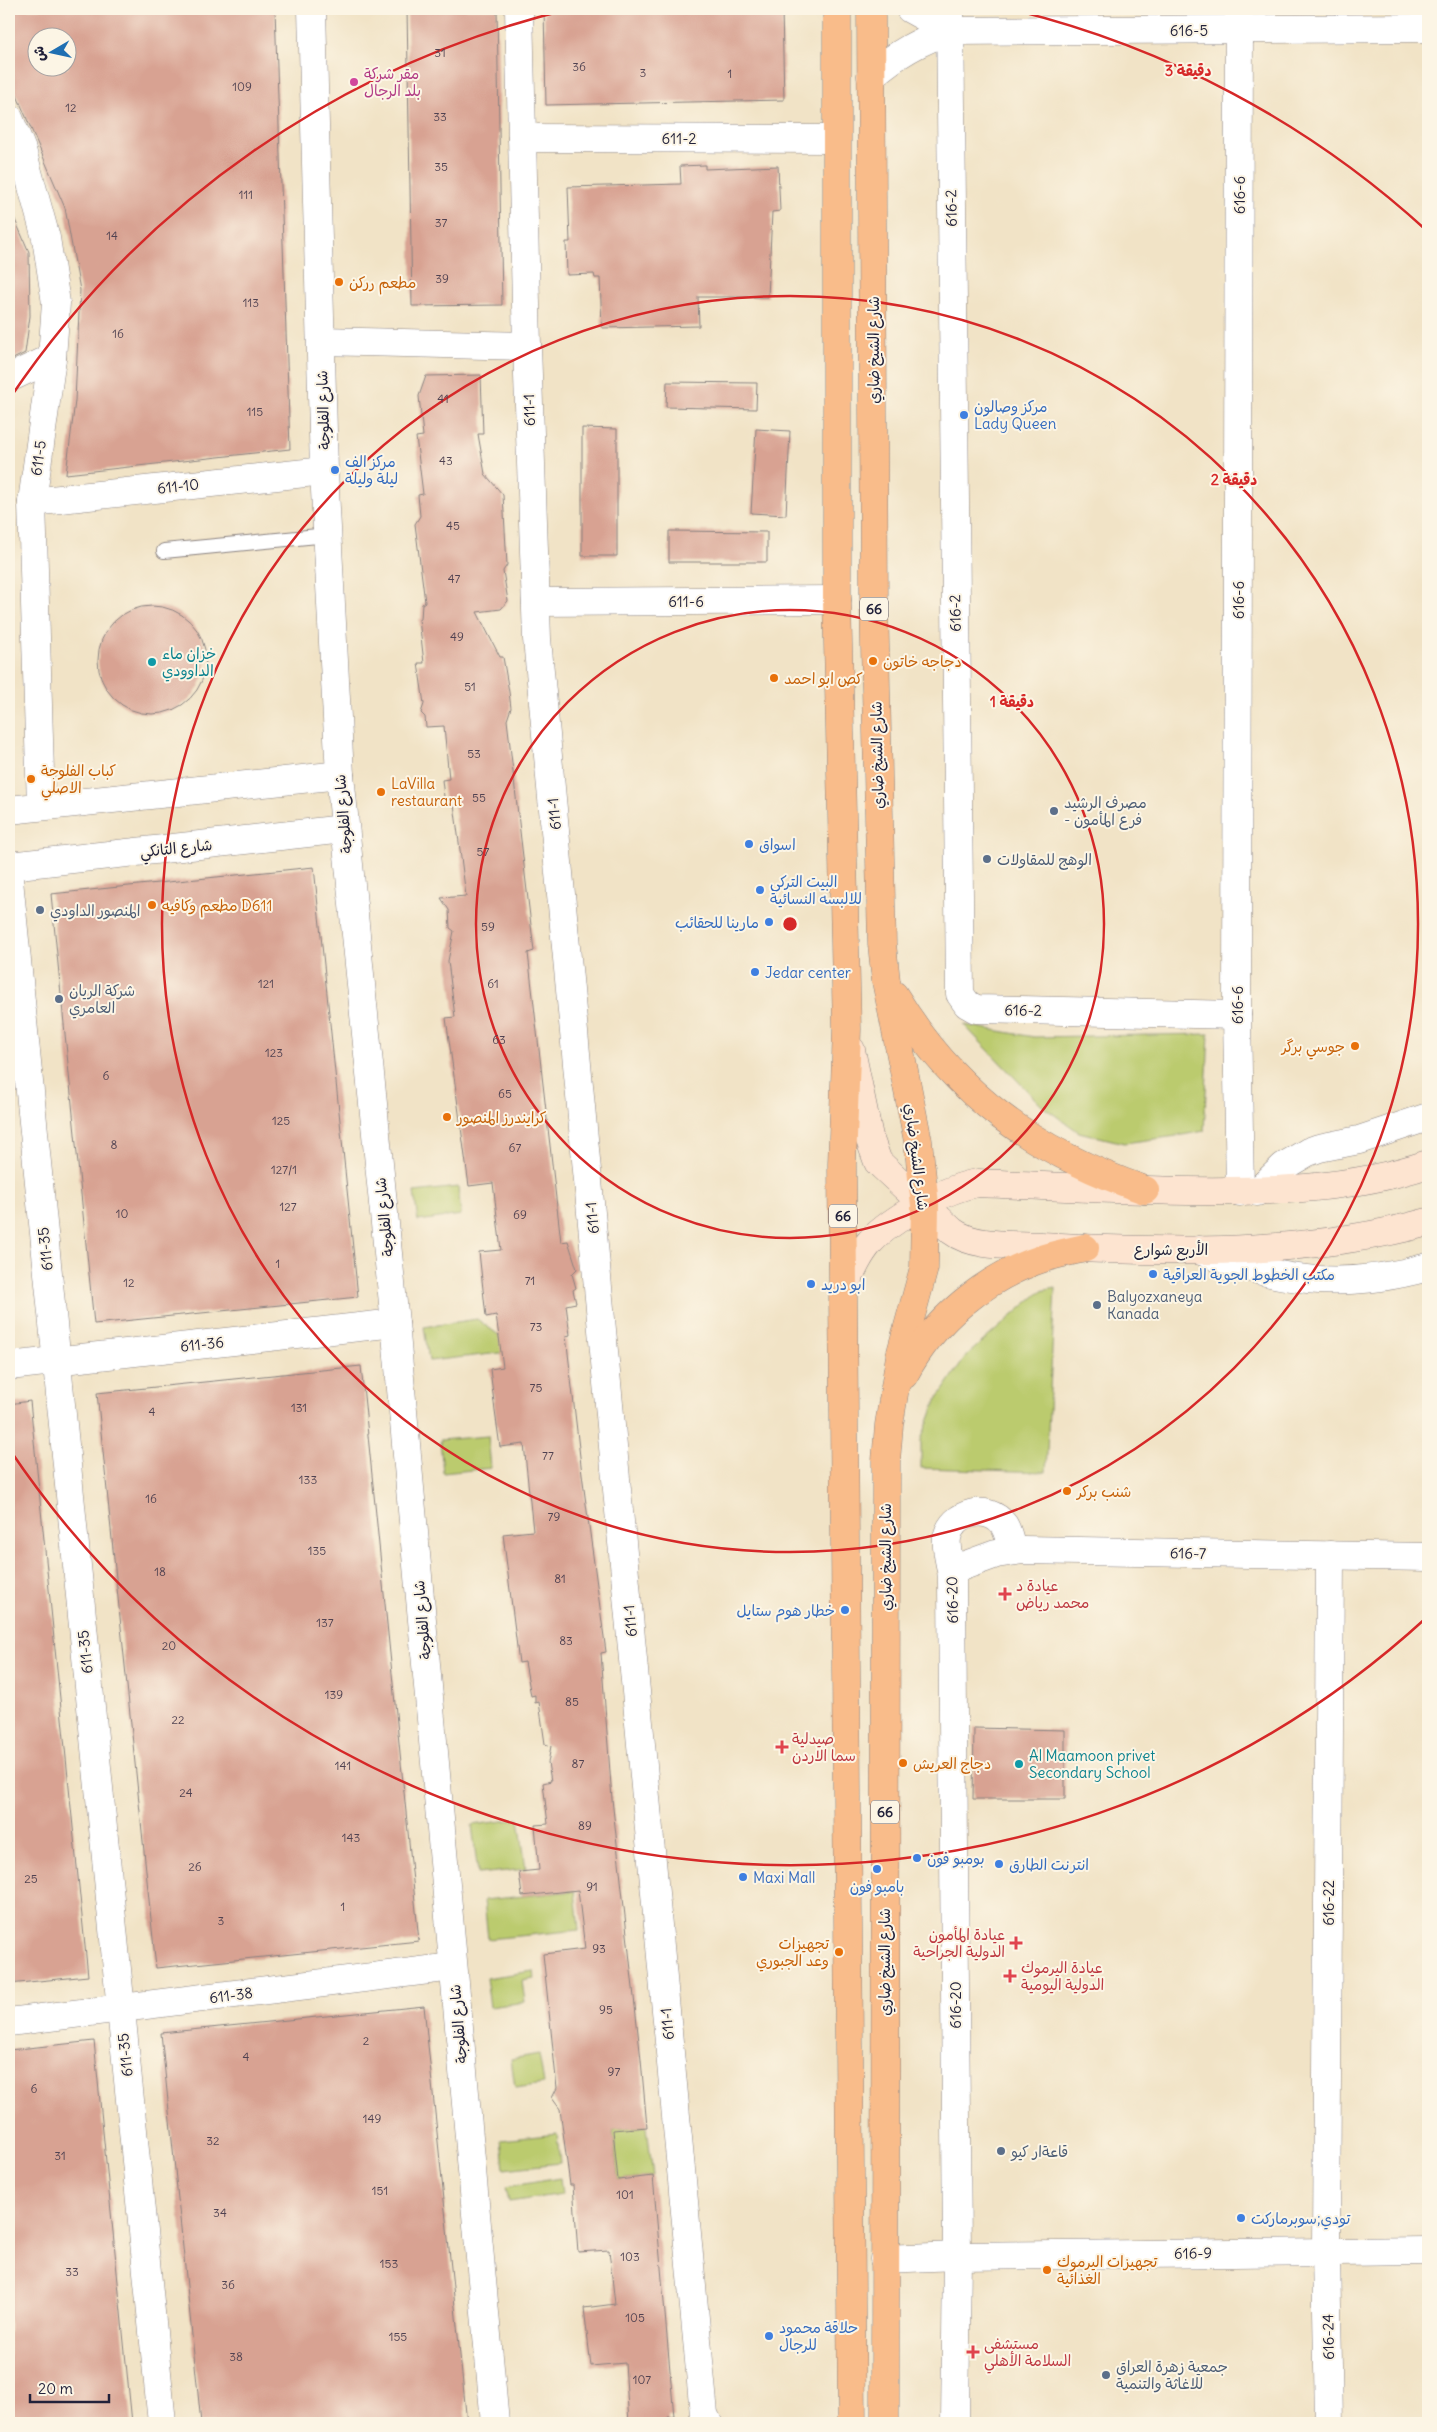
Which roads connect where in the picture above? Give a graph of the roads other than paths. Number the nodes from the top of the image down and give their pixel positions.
1 (312, 9) edge
2 (519, 9) edge
3 (837, 9) edge
4 (871, 9) edge
5 (910, 9) edge
6 (1239, 19) edge
7 (950, 20) edge
8 (1428, 28) edge
9 (871, 76) junction
10 (9, 118) edge
11 (522, 138) junction
12 (836, 139) junction
13 (320, 341) junction
14 (526, 346) junction
15 (52, 358) junction
16 (9, 378) edge
17 (324, 470) junction
18 (32, 502) junction
19 (328, 535) junction
20 (164, 552) dead end
21 (837, 600) junction
22 (536, 602) junction
23 (340, 775) junction
24 (41, 806) junction
25 (9, 810) edge
26 (344, 829) junction
27 (9, 866) edge
28 (9, 880) edge
29 (886, 981) junction
30 (1237, 1015) junction
31 (847, 1029) junction
32 (1428, 1117) edge
33 (1428, 1164) edge
34 (1145, 1190) junction
35 (1248, 1192) junction
36 (925, 1204) junction
37 (1428, 1222) edge
38 (1085, 1248) junction
39 (1199, 1250) junction
40 (1428, 1267) edge
41 (844, 1289) junction
42 (394, 1322) junction
43 (57, 1360) junction
44 (9, 1366) edge
45 (893, 1394) junction
46 (1012, 1551) junction
47 (1330, 1555) junction
48 (1428, 1557) edge
49 (952, 1570) junction
50 (453, 1967) junction
51 (121, 2008) junction
52 (9, 2022) edge
53 (1326, 2251) junction
54 (1428, 2251) edge
55 (957, 2256) junction
56 (884, 2259) junction
57 (162, 2423) edge
58 (495, 2423) edge
59 (708, 2423) edge
60 (852, 2423) edge
61 (885, 2423) edge
62 (955, 2423) edge
63 (1329, 2423) edge

1 - 13 street, شارع الفلوجة
2 - 11 street, 611-1
3 - 12 main road, 66
4 - 9 main road, شارع الشيخ ضاري / 66
5 - 7 street
6 - 7 street, 616-5
6 - 8 street, 616-5
6 - 30 street, 616-6
7 - 9 street
7 - 30 street, 616-2
9 - 29 main road, شارع الشيخ ضاري / 66
10 - 15 street, 611-5
11 - 12 street, 611-2
11 - 14 street, 611-1
12 - 21 main road, 66
13 - 14 street
13 - 17 street, شارع الفلوجة
14 - 22 street, 611-1
15 - 16 street
15 - 18 street, 611-5
17 - 18 street, 611-10
17 - 19 street, شارع الفلوجة
18 - 24 street, 611-5
19 - 20 lane
19 - 23 street, شارع الفلوجة
21 - 22 street, 611-6
21 - 31 main road, 66
22 - 59 street, 611-1
23 - 24 street
23 - 26 street, شارع الفلوجة
24 - 25 street
26 - 27 street, شارع التانكي
26 - 42 street, شارع الفلوجة
28 - 43 street, 611-35
29 - 34 main road
29 - 36 main road, شارع الشيخ ضاري / 66
30 - 35 street, 616-6
31 - 36 main road, الأربع شوارع
31 - 41 main road, 66
32 - 35 street
33 - 35 main road
34 - 35 main road
34 - 36 main road
36 - 38 main road, الأربع شوارع
36 - 41 main road
36 - 45 main road, شارع الشيخ ضاري / 66
37 - 39 main road, الأربع شوارع
38 - 39 main road, الأربع شوارع
38 - 45 main road
39 - 40 street
41 - 60 main road, 66
42 - 43 street, 611-36
42 - 50 street, شارع الفلوجة
43 - 44 street, 611-36
43 - 51 street, 611-35
45 - 56 main road, شارع الشيخ ضاري / 66
46 - 47 street, 616-7
46 - 49 street, 616-7
46 - 49 street, 616-20
47 - 48 street, 616-7
47 - 53 street, 616-22
49 - 55 street, 616-20
50 - 51 street, 611-38
50 - 58 street, شارع الفلوجة
51 - 52 street, 611-38
51 - 57 street, 611-35
53 - 54 street, 616-9
53 - 55 street, 616-9
53 - 63 street, 616-24
55 - 56 street, 616-9
55 - 62 street, 616-20
56 - 61 main road, شارع الشيخ ضاري / 66

